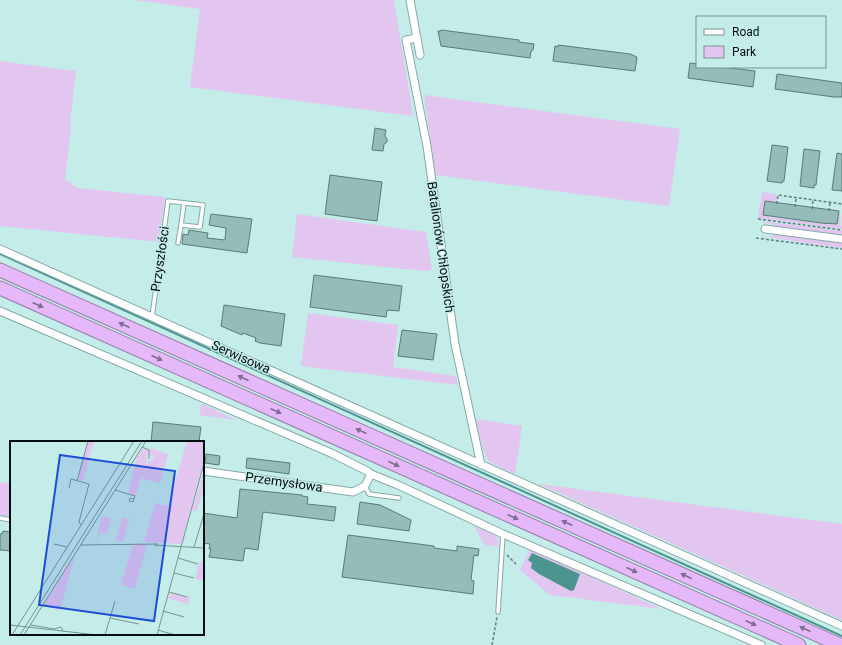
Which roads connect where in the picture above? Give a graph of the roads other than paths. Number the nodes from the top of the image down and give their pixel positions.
1 (410, 0) edge
2 (417, 38) junction
3 (420, 55) dead end
4 (184, 203) junction
5 (181, 225) junction
6 (765, 229) dead end
7 (842, 239) edge
8 (178, 243) dead end
9 (0, 249) edge
10 (0, 270) edge
11 (0, 288) edge
12 (0, 311) edge
13 (152, 316) junction
14 (481, 465) junction
15 (204, 471) edge
16 (371, 474) junction
17 (364, 486) junction
18 (399, 498) dead end
19 (0, 518) edge
20 (10, 520) edge
21 (503, 534) junction
22 (498, 612) road end
23 (842, 626) edge
24 (761, 645) edge
25 (800, 645) edge
26 (840, 645) edge

1 - 2 street
2 - 3 street
2 - 14 street, Batalionów Chłopskich
4 - 5 lane
4 - 5 lane
4 - 13 lane, Przyszłości
5 - 8 lane
6 - 7 street
9 - 13 street, Serwisowa
26 -> 10 highway
11 -> 25 highway
12 - 16 street
13 - 14 street, Serwisowa
14 - 23 street, Serwisowa
15 - 17 street, Przemysłowa
16 - 17 street
16 - 21 street
17 - 18 lane
19 - 20 lane
21 - 22 lane
21 - 24 street

